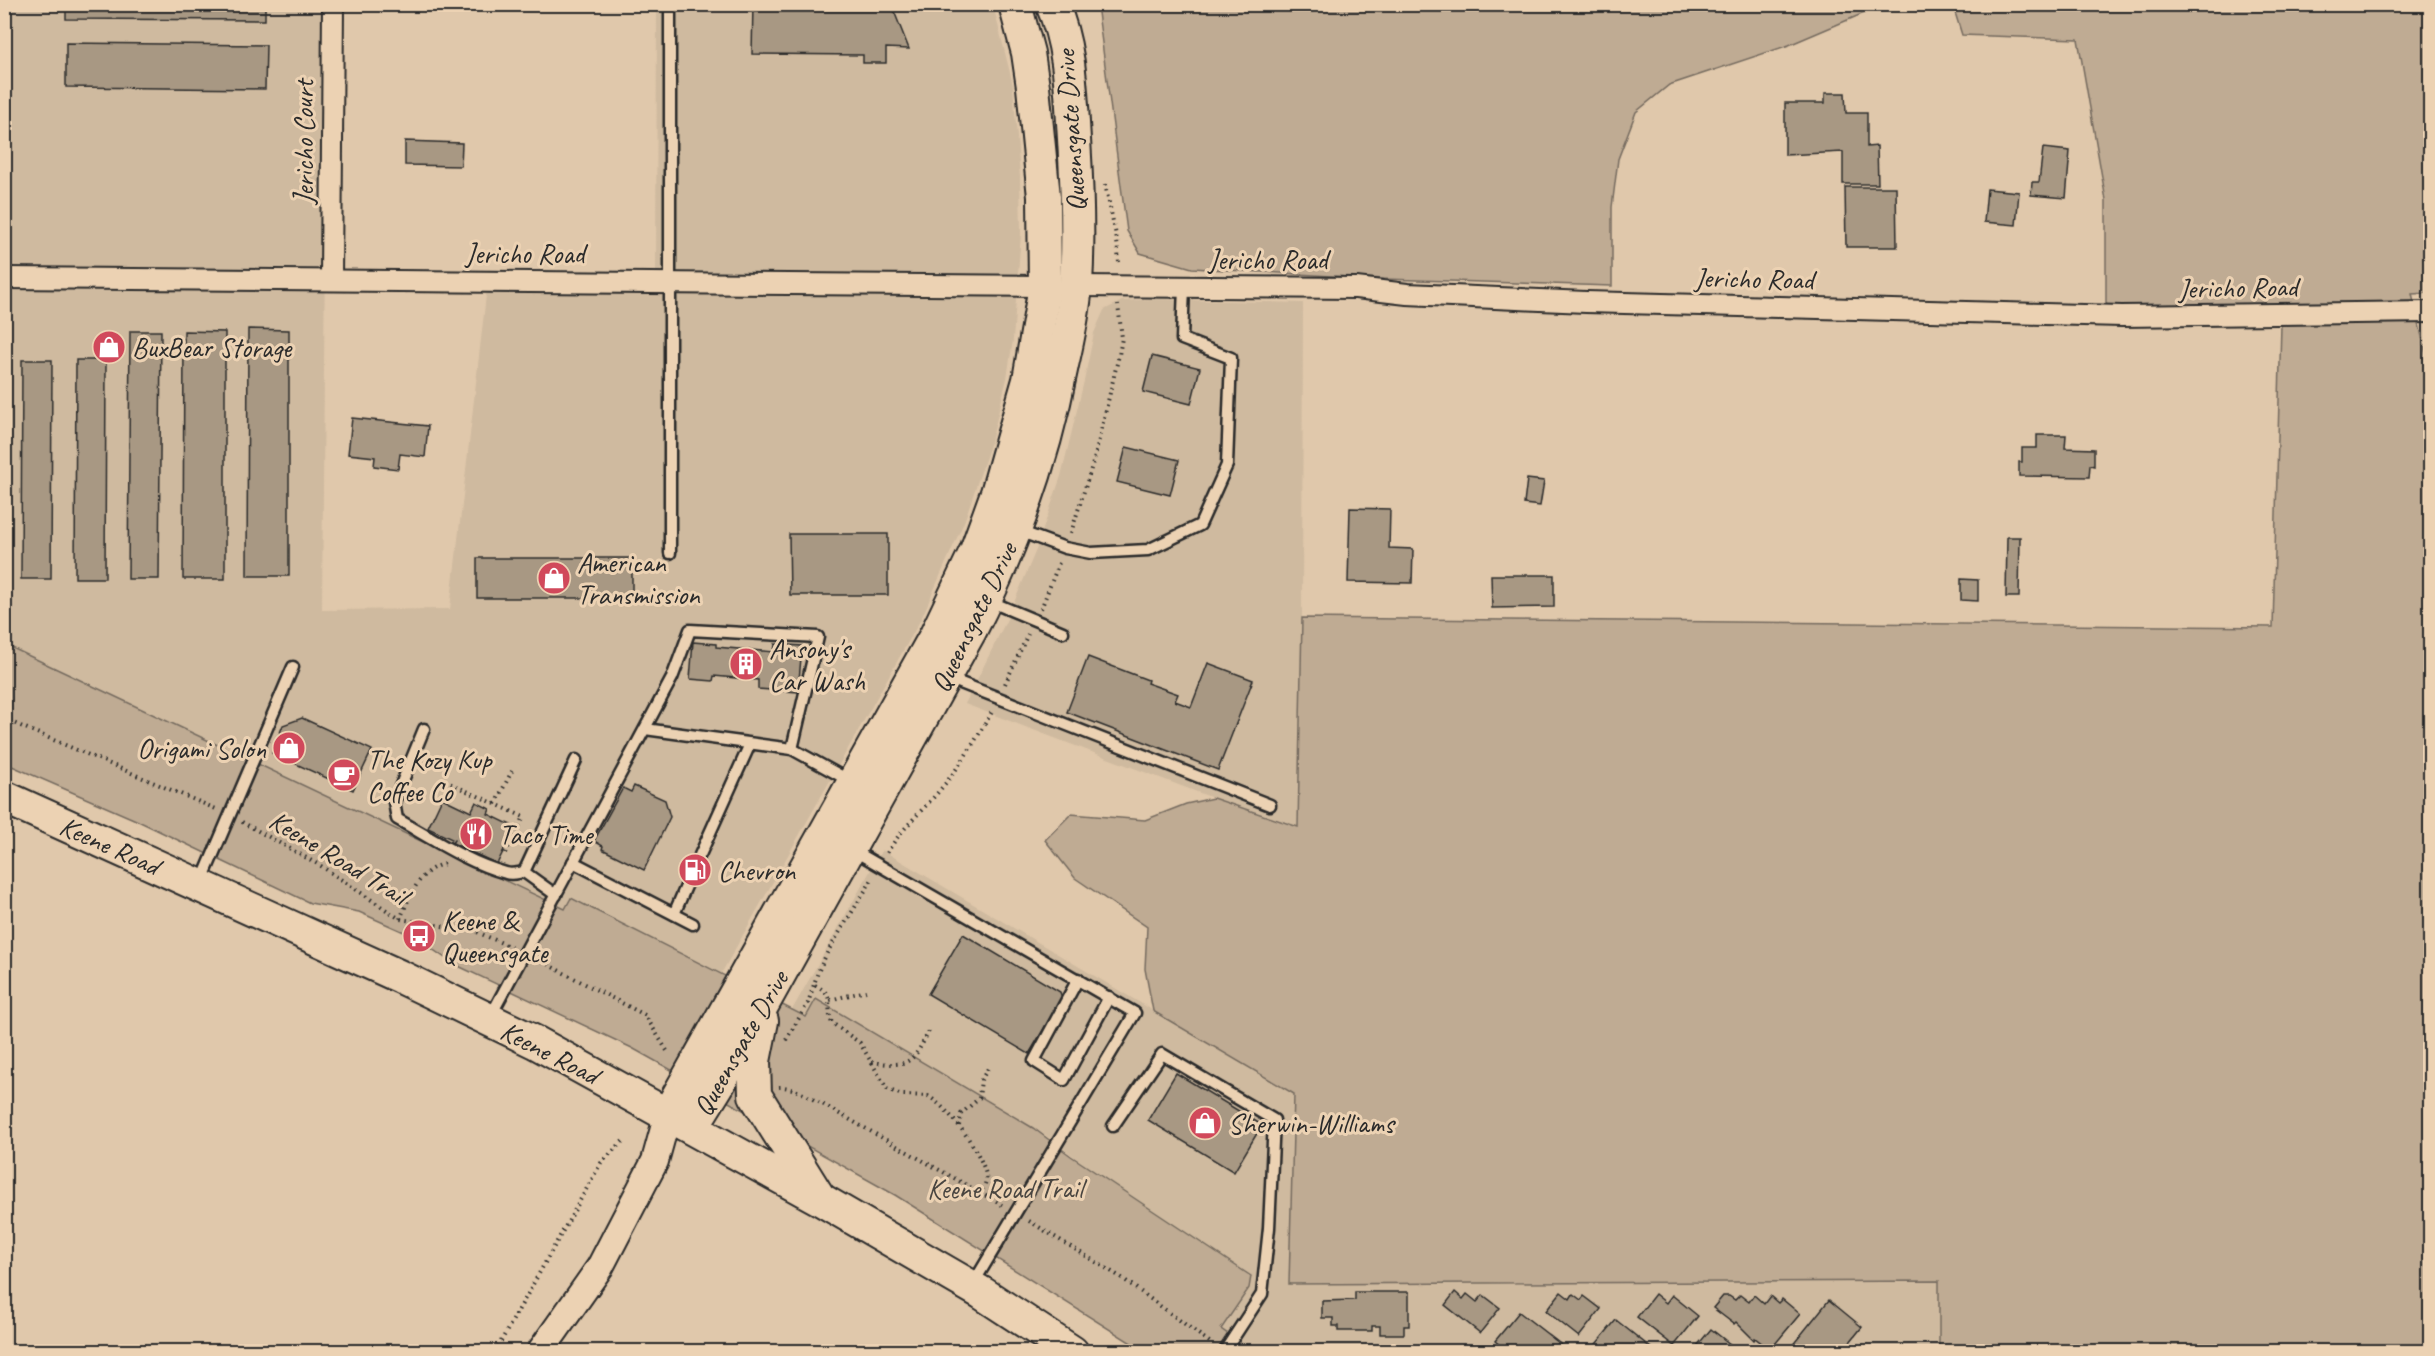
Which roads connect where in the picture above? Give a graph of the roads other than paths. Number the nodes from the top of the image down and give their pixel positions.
1 (333, 4) edge
2 (670, 4) edge
3 (1015, 4) edge
4 (1053, 4) edge
5 (1044, 197) junction
6 (4, 278) edge
7 (331, 280) junction
8 (670, 283) junction
9 (1045, 286) junction
10 (1076, 286) junction
11 (1185, 287) junction
12 (2430, 312) edge
13 (1015, 530) junction
14 (670, 553) dead end
15 (986, 600) junction
16 (1063, 632) dead end
17 (293, 667) dead end
18 (945, 677) junction
19 (424, 729) dead end
20 (645, 729) junction
21 (750, 744) junction
22 (792, 749) junction
23 (576, 760) dead end
24 (855, 783) junction
25 (4, 798) edge
26 (1270, 805) dead end
27 (849, 848) junction
28 (700, 855) dead end
29 (573, 862) junction
30 (524, 872) junction
31 (687, 884) dead end
32 (199, 886) junction
33 (556, 895) junction
34 (674, 914) junction
35 (693, 924) dead end
36 (1078, 979) junction
37 (1109, 997) junction
38 (765, 1000) junction
39 (489, 1020) junction
40 (680, 1121) junction
41 (1113, 1126) dead end
42 (820, 1199) junction
43 (971, 1286) junction
44 (540, 1352) edge
45 (1072, 1352) edge
46 (1224, 1352) edge

1 - 7 street, Jericho Court
2 - 8 lane
3 - 5 main road, Queensgate Drive
4 - 10 main road, Queensgate Drive
5 - 9 main road, Queensgate Drive
5 - 10 main road
6 - 7 street, Jericho Road
7 - 8 street, Jericho Road
8 - 9 street, Jericho Road
8 - 14 lane
9 - 24 main road, Queensgate Drive
10 - 11 street, Jericho Road
10 - 13 main road, Queensgate Drive
11 - 12 street, Jericho Road
11 - 13 lane
13 - 15 main road, Queensgate Drive
15 - 16 lane
15 - 18 main road, Queensgate Drive
17 - 32 lane
18 - 26 lane
18 - 27 main road, Queensgate Drive
19 - 30 lane
20 - 21 lane
20 - 22 lane
20 - 29 lane
21 - 22 lane
21 - 28 lane
22 - 24 lane
23 - 30 lane
24 - 40 main road, Queensgate Drive
25 - 32 main road, Keene Road
27 - 36 lane
27 - 38 main road, Queensgate Drive
29 - 33 lane
29 - 34 lane
30 - 33 lane
31 - 34 lane
32 - 39 main road, Keene Road
33 - 39 lane
34 - 35 lane
36 - 37 lane
36 - 37 lane
37 - 43 lane
38 - 40 main road, Queensgate Drive
38 - 42 main road
39 - 40 main road, Keene Road
40 - 42 main road, Keene Road
40 - 44 street, Queensgate Drive
41 - 46 lane
42 - 43 main road, Keene Road
43 - 45 main road, Keene Road

